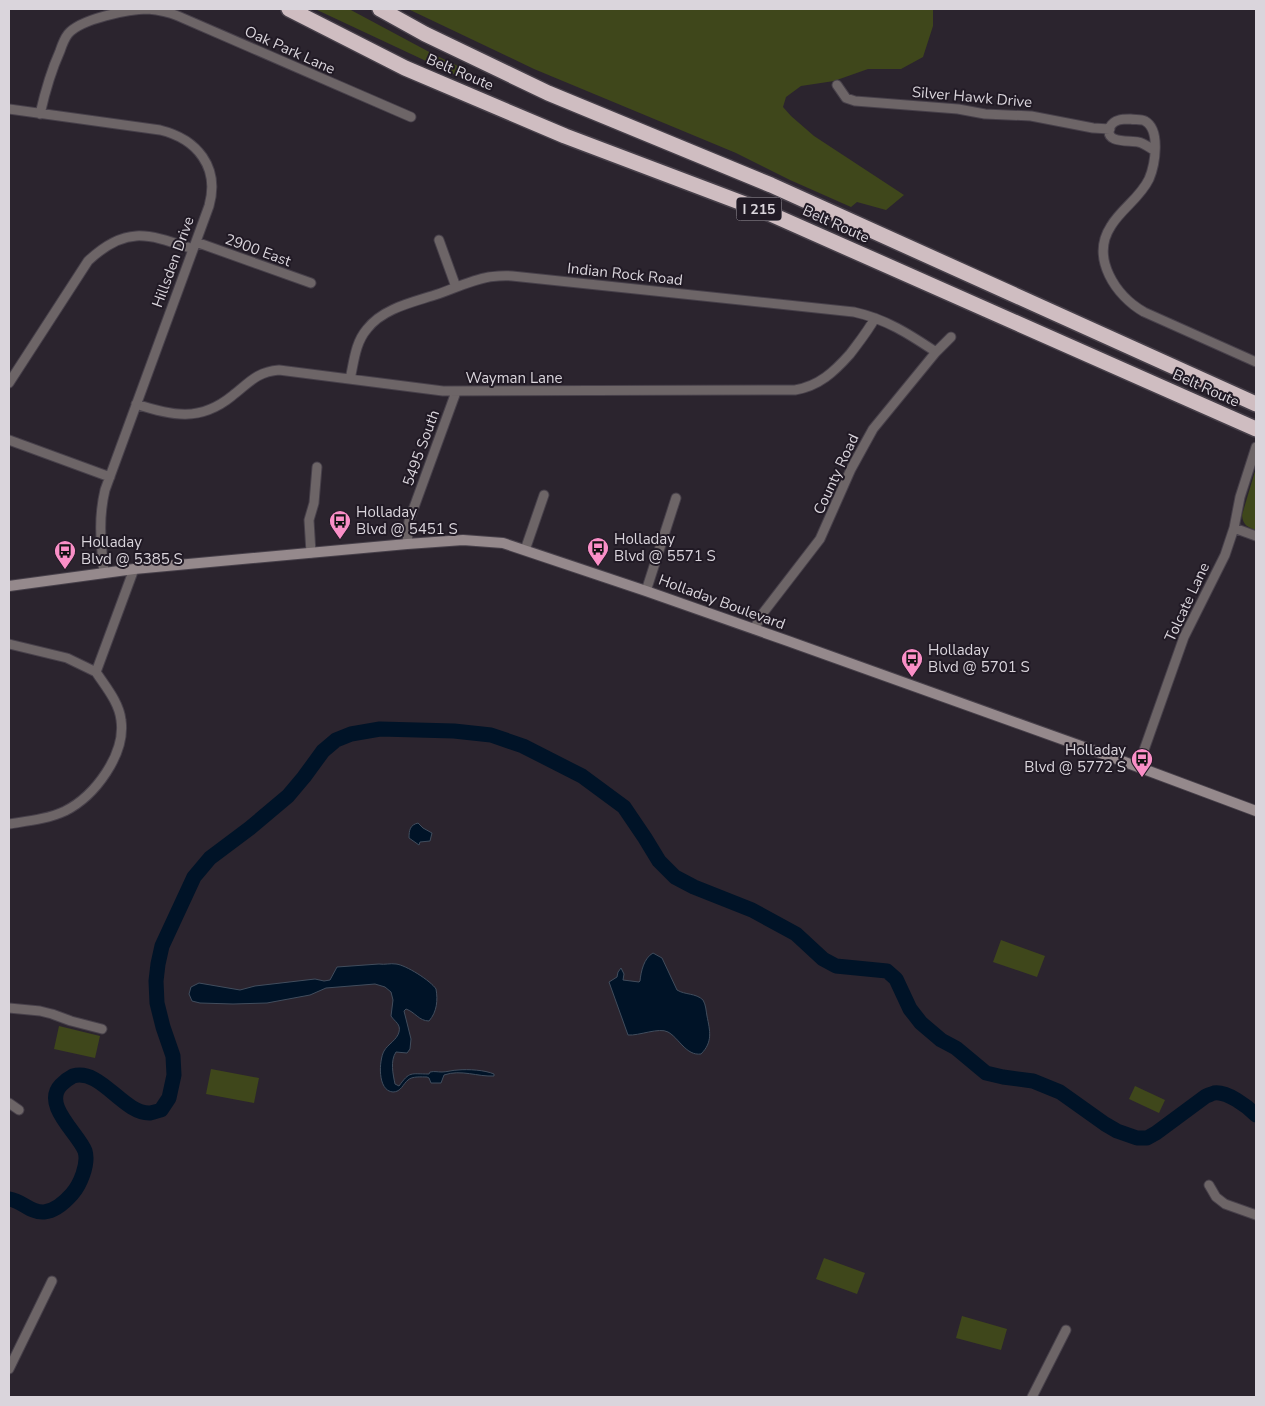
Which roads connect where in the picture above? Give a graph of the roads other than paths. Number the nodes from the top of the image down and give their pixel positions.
1 (289, 9) edge
2 (380, 9) edge
3 (837, 86) dead end
4 (9, 109) edge
5 (40, 114) junction
6 (410, 117) dead end
7 (1110, 129) junction
8 (1155, 151) junction
9 (439, 240) dead end
10 (194, 246) junction
11 (311, 283) dead end
12 (456, 287) junction
13 (876, 318) junction
14 (951, 337) dead end
15 (936, 352) junction
16 (1256, 362) edge
17 (350, 379) junction
18 (9, 383) edge
19 (456, 392) junction
20 (136, 404) junction
21 (1256, 404) edge
22 (1256, 429) edge
23 (9, 440) edge
24 (1256, 447) edge
25 (317, 467) dead end
26 (110, 477) junction
27 (544, 495) dead end
28 (676, 498) dead end
29 (1234, 528) junction
30 (1256, 536) edge
31 (407, 544) junction
32 (525, 550) junction
33 (311, 553) junction
34 (134, 569) junction
35 (104, 573) junction
36 (9, 586) edge
37 (646, 590) junction
38 (754, 629) junction
39 (9, 644) edge
40 (96, 672) junction
41 (1138, 767) junction
42 (1256, 811) edge
43 (9, 824) edge
44 (9, 1008) edge
45 (102, 1029) dead end
46 (9, 1103) edge
47 (19, 1110) dead end
48 (1209, 1185) dead end
49 (1256, 1215) edge
50 (52, 1281) dead end
51 (1066, 1330) dead end
52 (9, 1369) edge
53 (1032, 1397) edge

1 - 22 highway, Belt Route / I 215
2 - 21 highway, Belt Route / I 215
3 - 7 street, Silver Hawk Drive
4 - 5 street, Hillsden Drive
5 - 6 street, Oak Park Lane
5 - 10 street, Hillsden Drive
7 - 8 street, Silver Hawk Drive
7 - 8 street
8 - 16 street
9 - 12 street
10 - 11 street, 2900 East
10 - 18 street, 2900 East
10 - 20 street, Hillsden Drive
12 - 13 street, Indian Rock Road
12 - 17 street, Indian Rock Road
13 - 15 street, Indian Rock Road
13 - 19 street, Wayman Lane
14 - 15 street, County Road
15 - 38 street, County Road
17 - 19 street, Wayman Lane
17 - 20 street, Wayman Lane
19 - 31 street, 5495 South
20 - 26 street, Hillsden Drive
23 - 26 street
24 - 29 street, Tolcate Lane
25 - 33 street
26 - 35 street, Hillsden Drive
27 - 32 street
28 - 37 street
29 - 30 street
29 - 41 street, Tolcate Lane
31 - 32 main road, Holladay Boulevard
31 - 33 main road, Holladay Boulevard
32 - 37 main road, Holladay Boulevard
33 - 34 main road, Holladay Boulevard
34 - 35 main road, Holladay Boulevard
34 - 40 street
35 - 36 main road, Holladay Boulevard
37 - 38 main road, Holladay Boulevard
38 - 41 main road, Holladay Boulevard
39 - 40 street
40 - 43 street
41 - 42 main road, Holladay Boulevard
44 - 45 street
46 - 47 street
48 - 49 street
50 - 52 street
51 - 53 street

